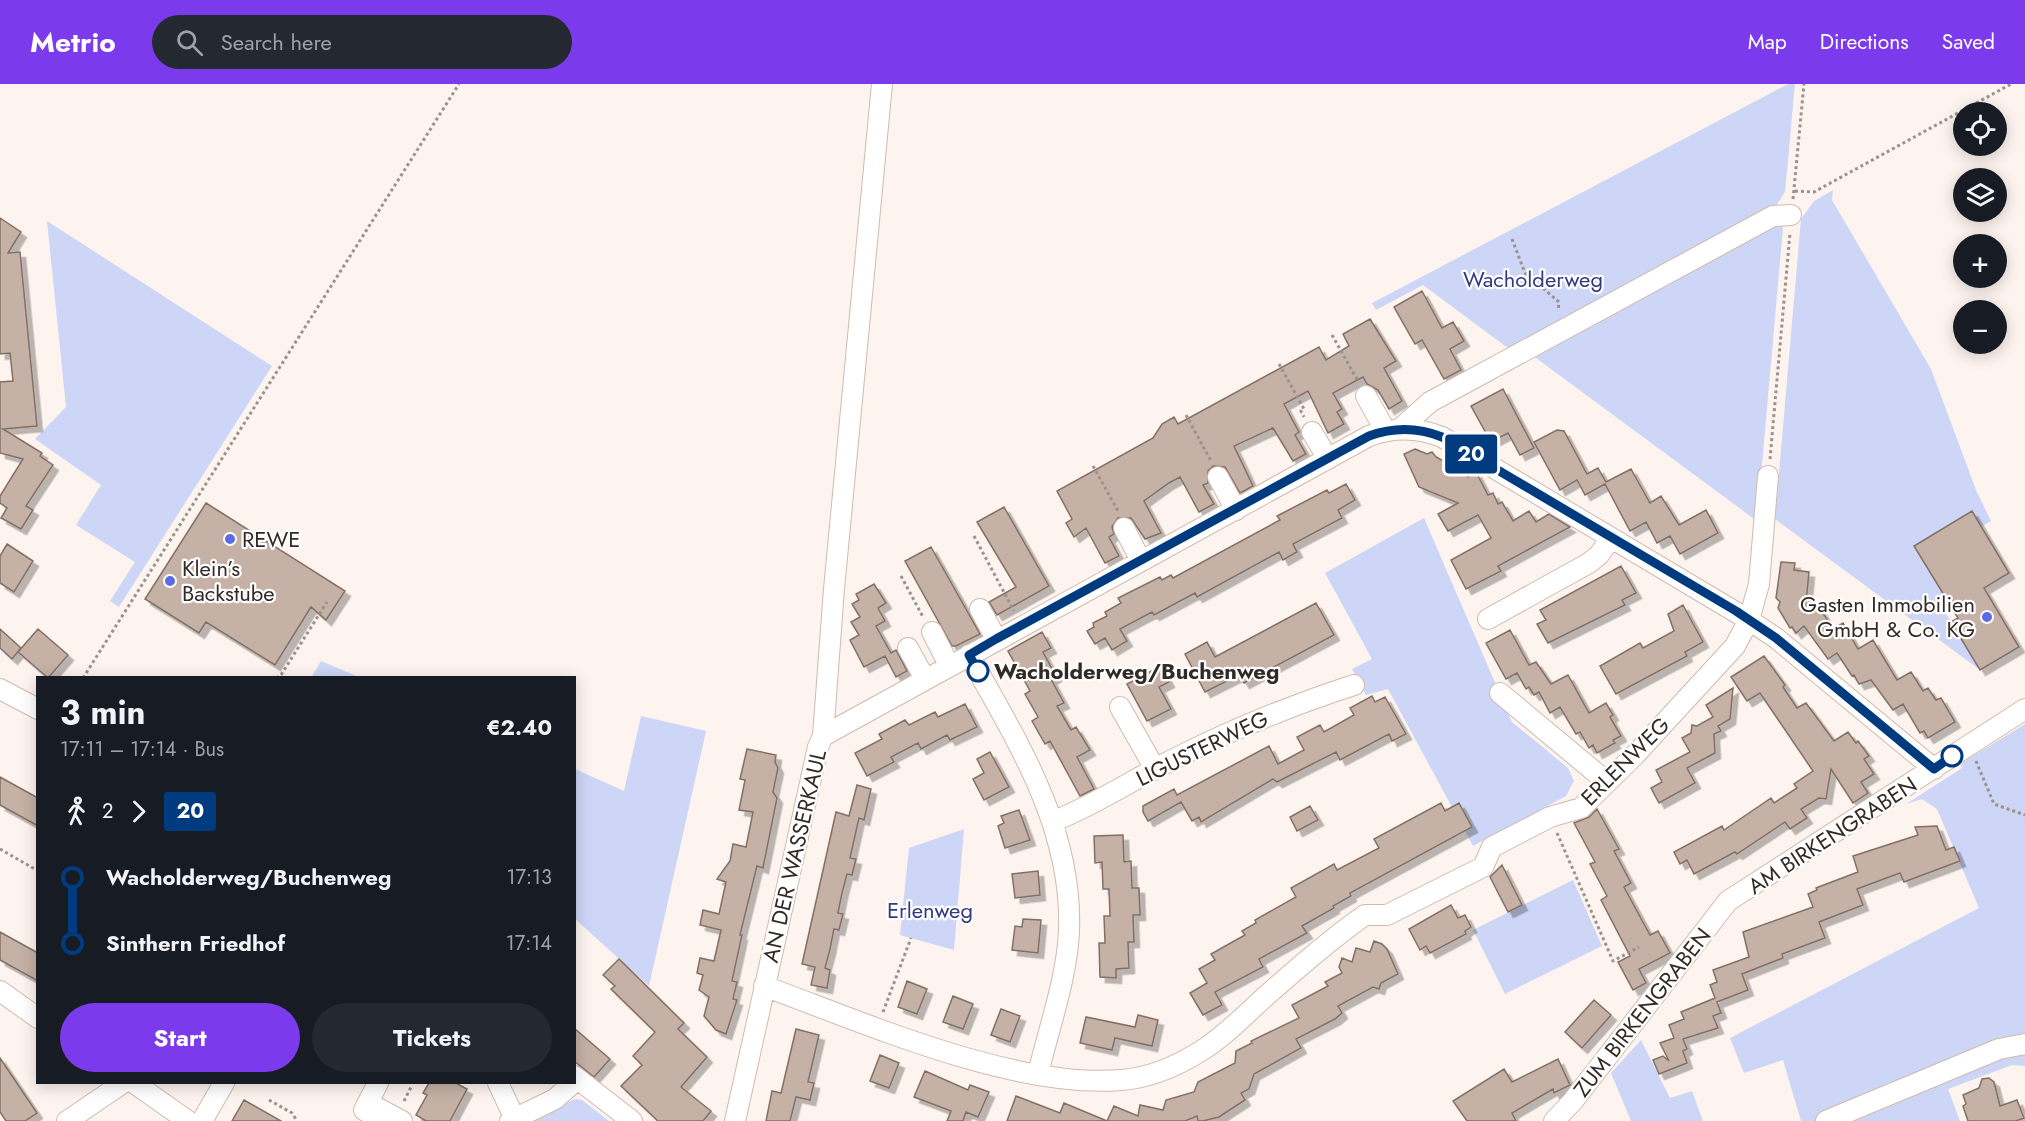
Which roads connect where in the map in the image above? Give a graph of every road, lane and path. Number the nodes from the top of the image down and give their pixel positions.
1 (459, 84) edge
2 (882, 84) edge
3 (1804, 84) edge
4 (2011, 84) edge
5 (1795, 191) junction
6 (1791, 215) junction
7 (1512, 239) dead end
8 (1332, 335) dead end
9 (1548, 339) junction
10 (1279, 364) dead end
11 (1366, 396) joint
12 (1186, 415) dead end
13 (1393, 429) junction
14 (1312, 432) joint
15 (1328, 459) junction
16 (1093, 466) dead end
17 (1768, 476) joint
18 (1218, 477) joint
19 (1236, 510) junction
20 (1124, 528) joint
21 (974, 536) dead end
22 (1611, 538) junction
23 (1142, 561) junction
24 (901, 576) dead end
25 (327, 602) dead end
26 (980, 609) dead end
27 (1488, 620) dead end
28 (1749, 620) junction
29 (1022, 626) junction
30 (932, 632) joint
31 (996, 639) junction
32 (908, 648) dead end
33 (969, 655) junction
34 (950, 665) junction
35 (84, 676) edge
36 (279, 676) edge
37 (925, 679) junction
38 (1354, 685) dead end
39 (0, 689) edge
40 (1500, 693) dead end
41 (1120, 707) dead end
42 (36, 708) edge
43 (2025, 709) edge
44 (823, 736) junction
45 (1969, 742) junction
46 (1155, 769) junction
47 (1934, 769) junction
48 (1607, 782) junction
49 (2025, 815) edge
50 (1550, 817) junction
51 (1054, 821) junction
52 (0, 849) edge
53 (36, 870) edge
54 (1728, 901) joint
55 (911, 938) dead end
56 (1639, 947) dead end
57 (764, 986) junction
58 (0, 991) edge
59 (36, 1017) edge
60 (878, 1027) junction
61 (2025, 1044) edge
62 (1038, 1074) junction
63 (576, 1081) edge
64 (122, 1084) edge
65 (135, 1084) edge
66 (223, 1084) edge
67 (377, 1084) edge
68 (498, 1084) edge
69 (571, 1084) edge
70 (269, 1100) dead end
71 (379, 1114) edge
72 (513, 1120) edge
73 (67, 1121) edge
74 (188, 1121) edge
75 (202, 1121) edge
76 (297, 1121) edge
77 (402, 1121) edge
78 (632, 1121) edge
79 (735, 1121) edge
80 (1554, 1121) edge
81 (1826, 1121) edge

1 - 35 path
2 - 44 street, AN DER WASSERKAUL
3 - 5 path
4 - 5 path
5 - 6 path
6 - 9 street
6 - 17 path
7 - 9 path
8 - 11 path
9 - 13 street
10 - 14 path
11 - 13 street
12 - 18 path
13 - 15 street
13 - 22 street
14 - 15 street
15 - 19 street
16 - 20 path
17 - 28 street, ERLENWEG
18 - 19 street
19 - 23 street
20 - 23 street
21 - 29 path
22 - 27 street
22 - 28 street
23 - 29 street
24 - 30 path
25 - 36 path
26 - 31 street
28 - 47 street
28 - 48 street, ERLENWEG
29 - 31 street
30 - 34 street
31 - 33 street
32 - 37 street
33 - 34 street
33 - 51 street
34 - 37 street
37 - 44 street
38 - 46 street, LIGUSTERWEG
39 - 42 street
40 - 48 street
41 - 46 street
43 - 45 street, AM BIRKENGRABEN
44 - 57 street, AN DER WASSERKAUL
45 - 47 street, AM BIRKENGRABEN
45 - 49 path
46 - 51 street, LIGUSTERWEG
47 - 54 street, AM BIRKENGRABEN
48 - 50 street, ERLENWEG
50 - 56 path, ZUM BIRKENGRABEN
50 - 62 street, ERLENWEG
51 - 62 street
52 - 53 path
54 - 80 street, ZUM BIRKENGRABEN
55 - 60 path
57 - 60 street, ERLENWEG
57 - 79 street, AN DER WASSERKAUL
58 - 59 street
60 - 62 street, ERLENWEG
61 - 81 street
63 - 78 street
64 - 73 street
65 - 74 street
66 - 75 street
67 - 71 street
68 - 72 street
69 - 72 street
70 - 76 path
71 - 77 street

